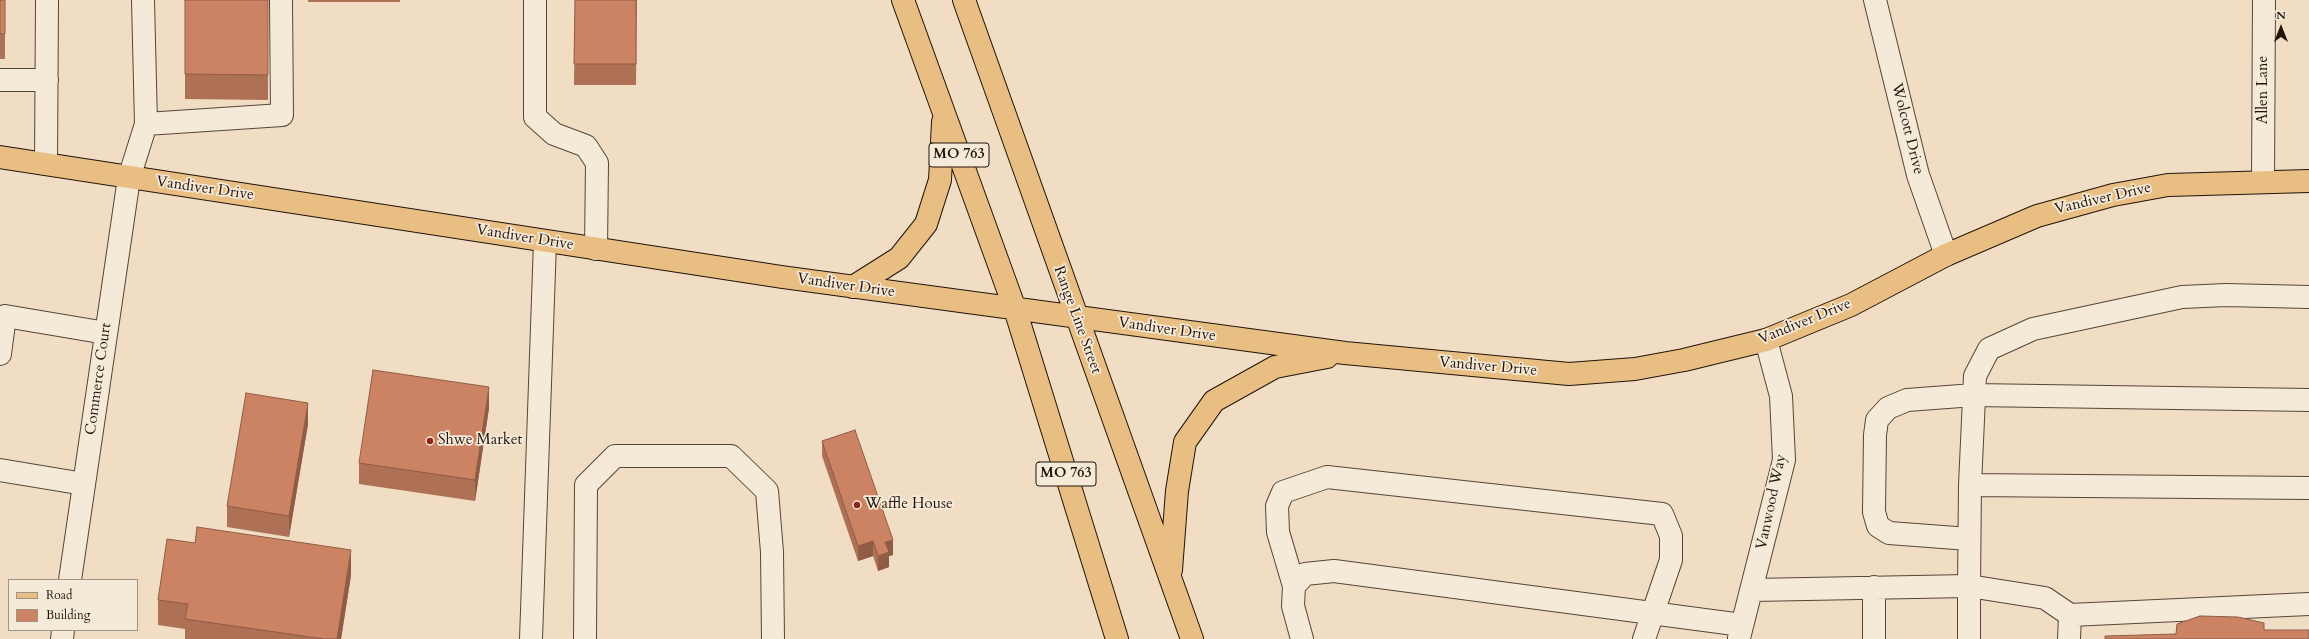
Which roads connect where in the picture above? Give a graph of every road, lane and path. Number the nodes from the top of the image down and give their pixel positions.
1 (47, 0) edge
2 (143, 0) edge
3 (281, 0) edge
4 (535, 0) edge
5 (903, 0) edge
6 (964, 0) edge
7 (1875, 0) edge
8 (2264, 0) edge
9 (0, 80) edge
10 (46, 80) junction
11 (944, 113) junction
12 (146, 124) junction
13 (0, 157) edge
14 (46, 164) junction
15 (129, 178) junction
16 (2263, 181) junction
17 (2309, 181) edge
18 (545, 242) junction
19 (596, 249) junction
20 (1946, 255) junction
21 (853, 287) junction
22 (2309, 297) edge
23 (1015, 309) junction
24 (3, 312) edge
25 (1077, 318) junction
26 (106, 333) junction
27 (1766, 340) junction
28 (0, 354) edge
29 (1345, 354) junction
30 (1974, 395) junction
31 (2309, 400) edge
32 (0, 470) edge
33 (84, 484) junction
34 (1970, 485) junction
35 (2309, 488) edge
36 (1969, 539) junction
37 (70, 579) edge
38 (1171, 579) junction
39 (1294, 586) junction
40 (1969, 586) junction
41 (1874, 587) junction
42 (1752, 590) junction
43 (2309, 604) edge
44 (1652, 613) junction
45 (2070, 615) junction
46 (1740, 632) edge
47 (585, 638) edge
48 (530, 639) edge
49 (773, 639) edge
50 (1117, 639) edge
51 (1192, 639) edge
52 (1302, 639) edge
53 (1644, 639) edge
54 (1874, 639) edge
55 (1969, 639) edge
56 (2069, 639) edge

1 - 10 street
2 - 12 street, Commerce Court
3 - 12 street
4 - 19 street
5 - 11 main road, MO 763
6 - 25 main road, Range Line Street
7 - 20 street, Wolcott Drive
8 - 16 street, Allen Lane
9 - 10 street
10 - 14 street
11 - 21 main road
11 - 23 main road, MO 763
12 - 15 street, Commerce Court
13 - 14 main road, Vandiver Drive
14 - 15 main road, Vandiver Drive
15 - 18 main road, Vandiver Drive
15 - 26 street, Commerce Court
16 - 17 main road, Vandiver Drive
16 - 20 main road, Vandiver Drive
18 - 19 main road, Vandiver Drive
18 - 48 street
19 - 21 main road, Vandiver Drive
20 - 27 main road, Vandiver Drive
21 - 23 main road, Vandiver Drive
22 - 30 street
23 - 25 main road, Vandiver Drive
23 - 50 main road, MO 763
24 - 26 street
24 - 28 street
25 - 29 main road, Vandiver Drive
25 - 38 main road, Range Line Street
26 - 33 street, Commerce Court
27 - 29 main road, Vandiver Drive
27 - 42 street, Vanwood Way
29 - 38 main road
30 - 31 street
30 - 34 street
30 - 36 street
32 - 33 street
33 - 37 street, Commerce Court
34 - 35 street
34 - 36 street
36 - 40 street
38 - 51 main road, Range Line Street
39 - 44 street
39 - 44 street
39 - 52 street
40 - 41 street
40 - 45 street
40 - 55 street
41 - 42 street
41 - 54 street
42 - 46 street, Vanwood Way
43 - 45 street
44 - 46 street
44 - 53 street
45 - 56 street
47 - 49 street

